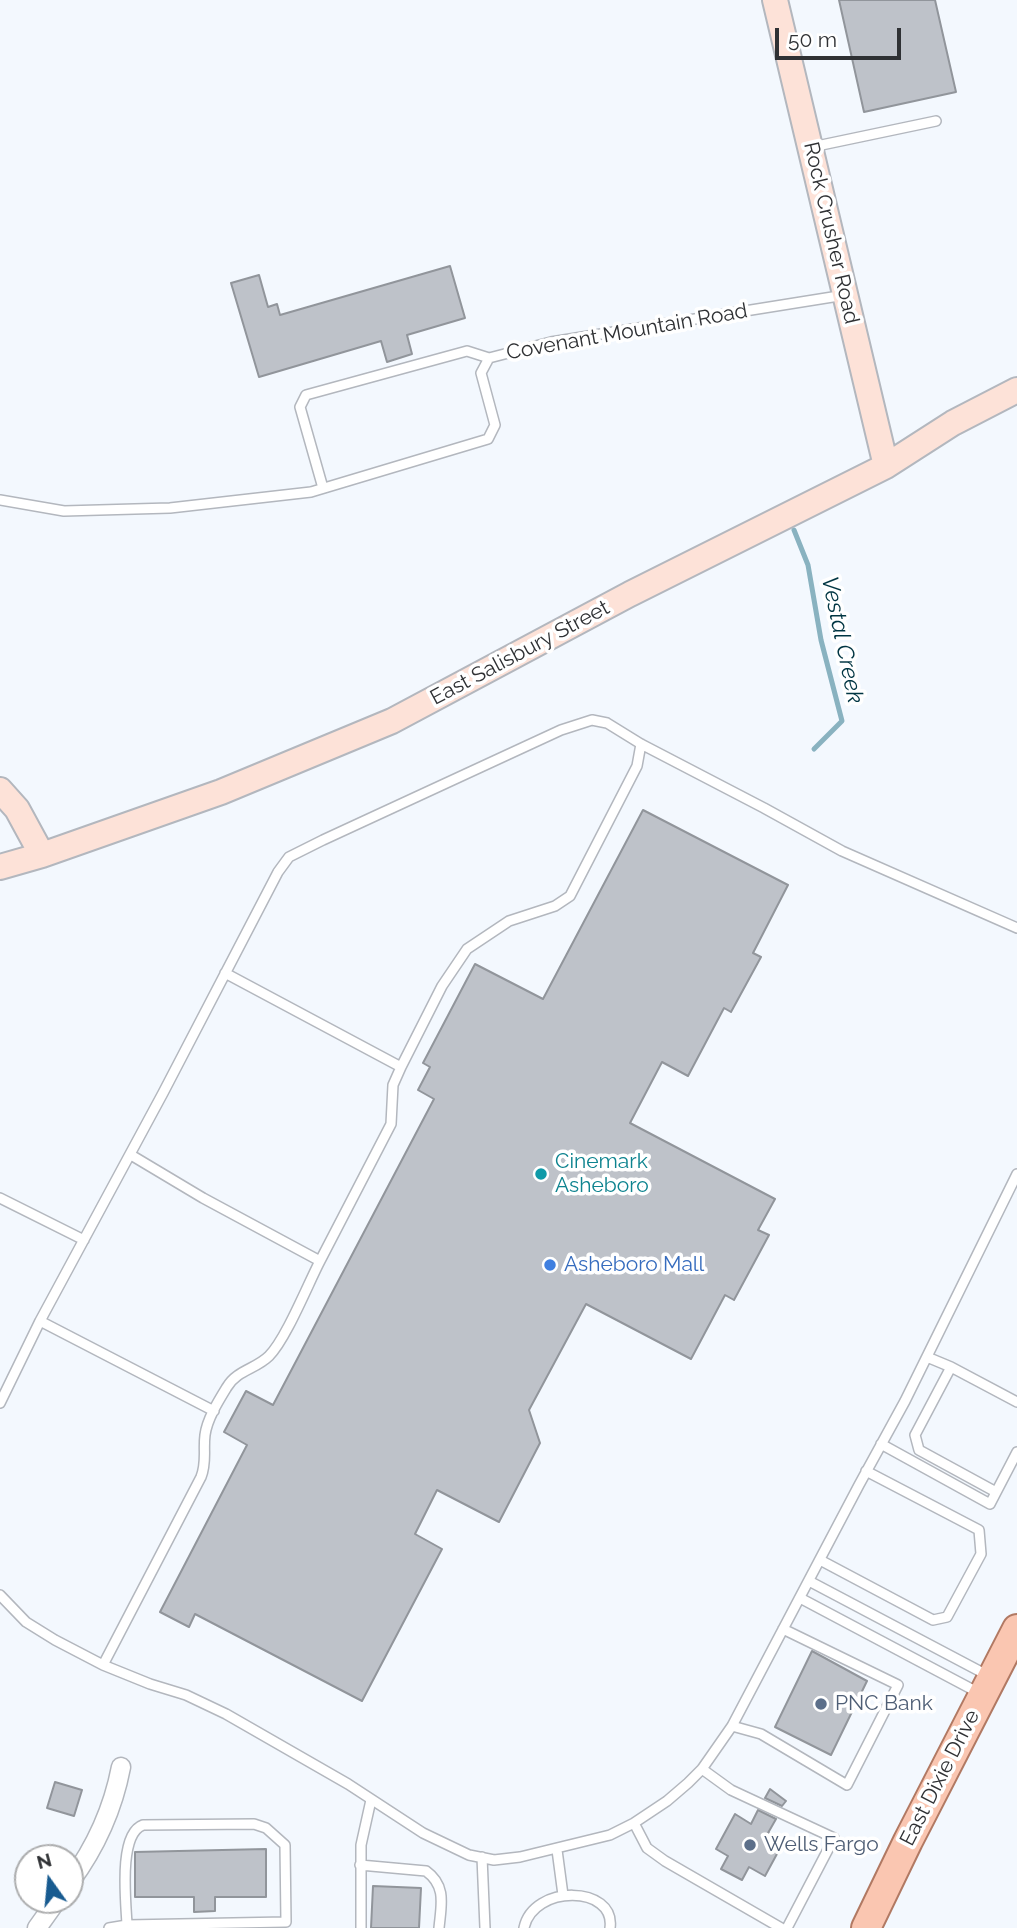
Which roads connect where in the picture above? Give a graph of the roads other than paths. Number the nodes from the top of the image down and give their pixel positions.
1 (775, 0) edge
2 (936, 121) dead end
3 (811, 147) junction
4 (845, 295) junction
5 (489, 358) junction
6 (1017, 390) edge
7 (886, 466) junction
8 (323, 488) junction
9 (0, 500) edge
10 (641, 744) junction
11 (0, 790) edge
12 (42, 855) junction
13 (0, 867) edge
14 (1017, 928) edge
15 (225, 973) junction
16 (401, 1067) junction
17 (131, 1155) junction
18 (1017, 1174) edge
19 (0, 1198) edge
20 (85, 1240) junction
21 (320, 1261) junction
22 (40, 1321) junction
23 (927, 1357) junction
24 (951, 1367) junction
25 (1017, 1402) edge
26 (0, 1404) edge
27 (214, 1411) junction
28 (881, 1444) junction
29 (1017, 1452) edge
30 (866, 1471) junction
31 (996, 1492) junction
32 (820, 1560) junction
33 (809, 1581) junction
34 (0, 1595) edge
35 (800, 1598) junction
36 (783, 1629) junction
37 (1017, 1629) edge
38 (103, 1665) junction
39 (988, 1686) junction
40 (732, 1726) junction
41 (121, 1767) dead end
42 (702, 1769) junction
43 (371, 1800) junction
44 (634, 1823) junction
45 (557, 1850) junction
46 (482, 1857) junction
47 (84, 1858) edge
48 (360, 1865) junction
49 (562, 1895) junction
50 (127, 1925) junction
51 (109, 1928) edge
52 (361, 1928) edge
53 (439, 1928) edge
54 (485, 1928) edge
55 (524, 1928) edge
56 (610, 1928) edge
57 (781, 1928) edge
58 (787, 1928) edge
59 (866, 1928) edge

1 - 3 main road, Rock Crusher Road
2 - 3 lane
3 - 4 main road, Rock Crusher Road
4 - 5 lane, Covenant Mountain Road
4 - 7 main road, Rock Crusher Road
5 - 8 lane, Covenant Mountain Road
5 - 8 lane
6 - 7 main road, East Salisbury Street
7 - 12 main road, East Salisbury Street
8 - 9 lane, Covenant Mountain Road
10 - 14 lane
10 - 15 lane
10 - 16 lane
11 - 12 main road
12 - 13 main road, East Salisbury Street
15 - 16 lane
15 - 17 lane
16 - 21 lane
17 - 20 lane
17 - 21 lane
18 - 23 lane
19 - 20 lane
20 - 22 lane
21 - 27 lane
22 - 26 lane
22 - 27 lane
23 - 24 lane
23 - 28 lane
24 - 25 lane
24 - 31 lane
27 - 38 lane
28 - 30 lane
28 - 31 lane
29 - 31 lane
30 - 32 lane
30 - 32 lane
32 - 33 lane
33 - 35 lane
33 - 39 lane
34 - 38 lane
35 - 36 lane
35 - 39 lane
36 - 40 lane
36 - 40 lane
37 - 39 main road, East Dixie Drive
38 - 43 lane
39 - 59 main road, East Dixie Drive
40 - 42 lane
41 - 47 street
42 - 44 lane
42 - 58 lane
43 - 46 lane
43 - 48 lane
44 - 45 lane
44 - 57 lane
45 - 46 lane
45 - 49 lane
46 - 54 lane
48 - 52 lane
48 - 53 lane
49 - 55 lane
49 - 56 lane
50 - 50 lane
50 - 51 lane

